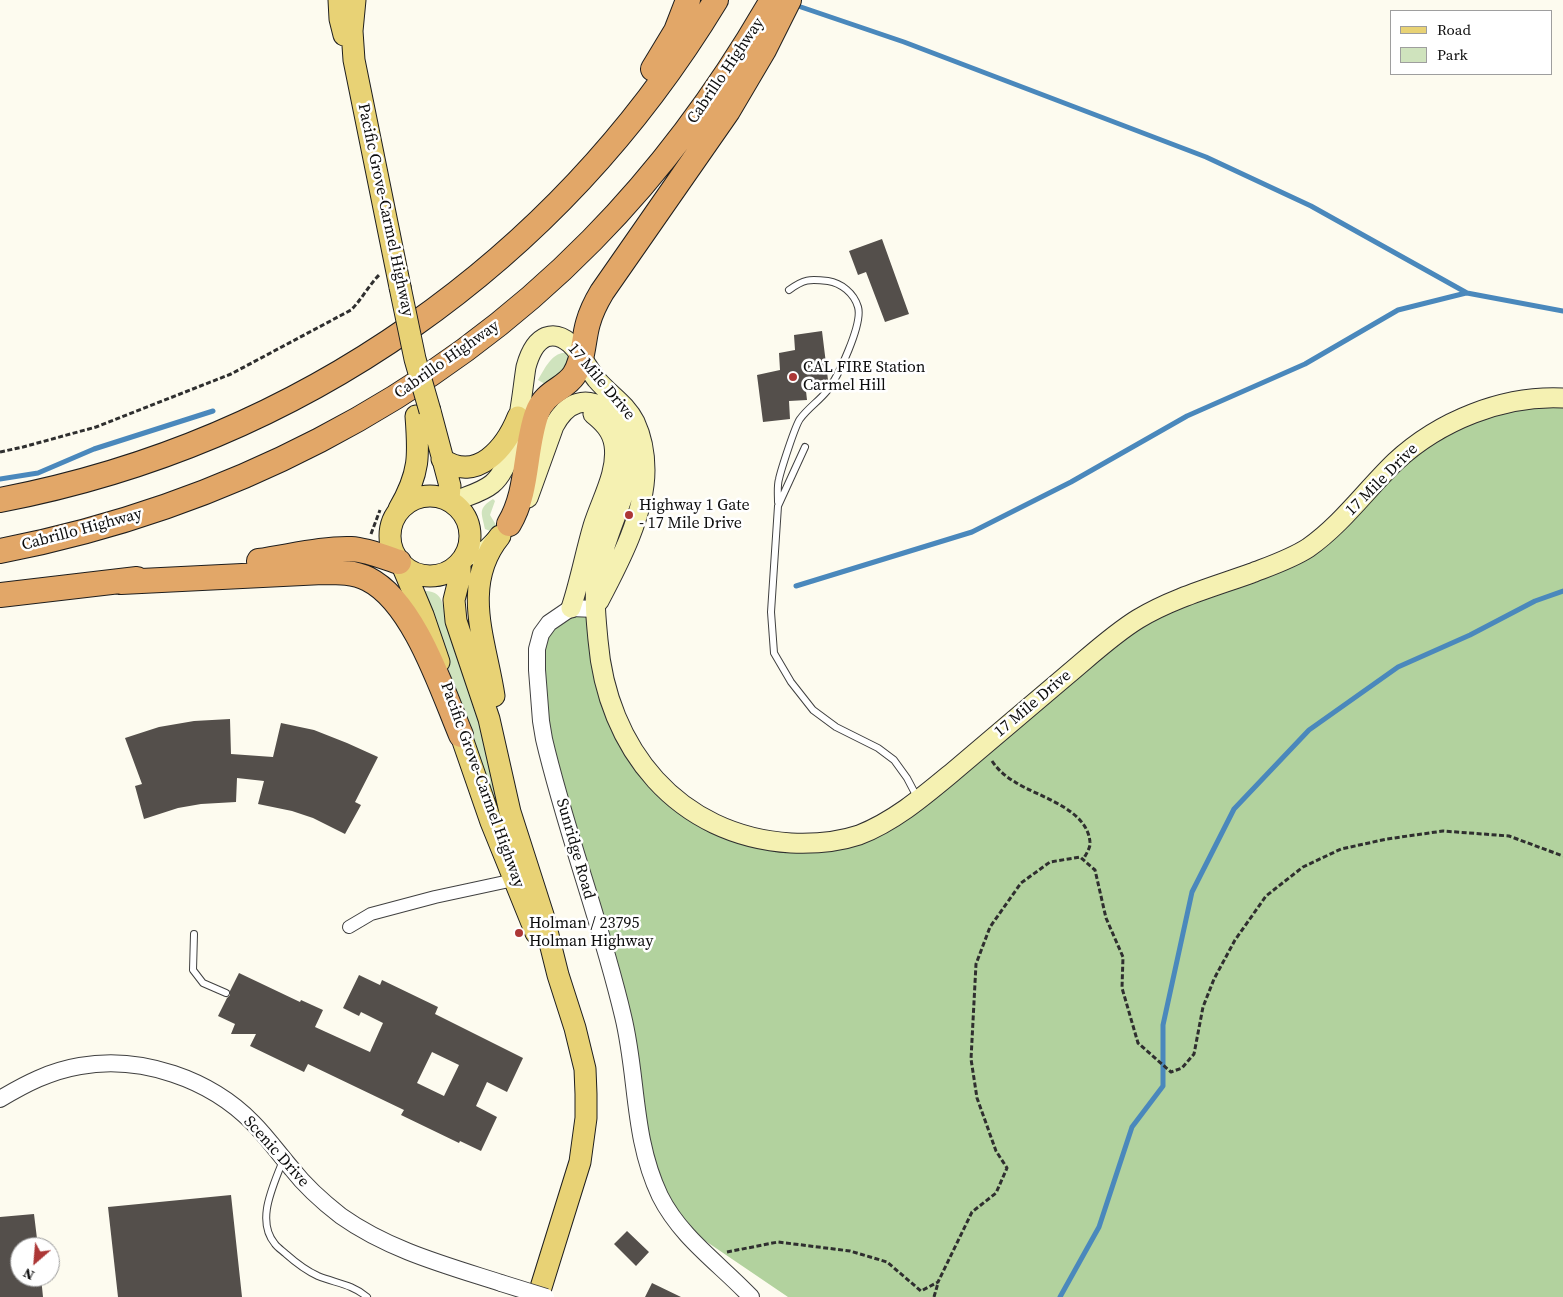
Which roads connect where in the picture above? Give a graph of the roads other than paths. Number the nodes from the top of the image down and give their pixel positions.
1 (339, 0) edge
2 (355, 0) edge
3 (688, 0) edge
4 (716, 0) edge
5 (772, 0) edge
6 (789, 0) edge
7 (354, 60) junction
8 (581, 179) junction
9 (789, 290) dead end
10 (581, 358) junction
11 (1563, 398) edge
12 (570, 407) junction
13 (423, 413) junction
14 (518, 417) junction
15 (805, 447) dead end
16 (442, 459) junction
17 (0, 500) edge
18 (451, 501) junction
19 (778, 506) junction
20 (398, 511) junction
21 (504, 530) junction
22 (0, 551) edge
23 (462, 560) junction
24 (401, 564) junction
25 (121, 582) junction
26 (0, 595) edge
27 (571, 608) junction
28 (595, 609) junction
29 (460, 735) junction
30 (497, 753) junction
31 (918, 801) junction
32 (514, 880) junction
33 (349, 927) dead end
34 (194, 934) dead end
35 (558, 975) junction
36 (226, 994) dead end
37 (0, 1099) edge
38 (283, 1159) junction
39 (367, 1297) edge
40 (538, 1297) edge
41 (546, 1297) edge
42 (751, 1297) edge

1 - 7 main road, Pacific Grove-Carmel Highway
2 - 7 main road, Pacific Grove-Carmel Highway
3 - 8 highway
4 - 8 highway
5 - 22 highway, Cabrillo Highway
6 - 10 highway
7 - 13 main road, Pacific Grove-Carmel Highway, bridge
8 - 17 highway
9 - 19 lane
10 - 14 main road, 17 Mile Drive
10 - 21 highway
10 - 28 main road, 17 Mile Drive
11 - 31 main road, 17 Mile Drive
12 - 21 main road
12 - 27 main road
12 - 28 main road, 17 Mile Drive
13 - 16 main road, Pacific Grove-Carmel Highway
13 - 20 main road, Pacific Grove-Carmel Highway
14 - 16 main road
14 - 18 main road, 17 Mile Drive
15 - 19 lane
16 - 18 main road, Pacific Grove-Carmel Highway
18 - 20 main road
18 - 23 main road
19 - 31 lane
20 - 24 main road
21 - 23 main road
21 - 30 main road
23 - 24 main road
23 - 30 main road, Pacific Grove-Carmel Highway
24 - 25 highway
24 - 29 main road, Pacific Grove-Carmel Highway
25 - 26 highway
25 - 29 highway
27 - 28 street
27 - 42 street, Sunridge Road
28 - 31 main road, 17 Mile Drive
29 - 32 main road, Pacific Grove-Carmel Highway
30 - 35 main road, Pacific Grove-Carmel Highway
32 - 33 street
32 - 35 main road, Pacific Grove-Carmel Highway
34 - 36 lane
35 - 40 main road, Pacific Grove-Carmel Highway
37 - 38 street, Scenic Drive
38 - 39 lane
38 - 41 street, Scenic Drive, bridge

